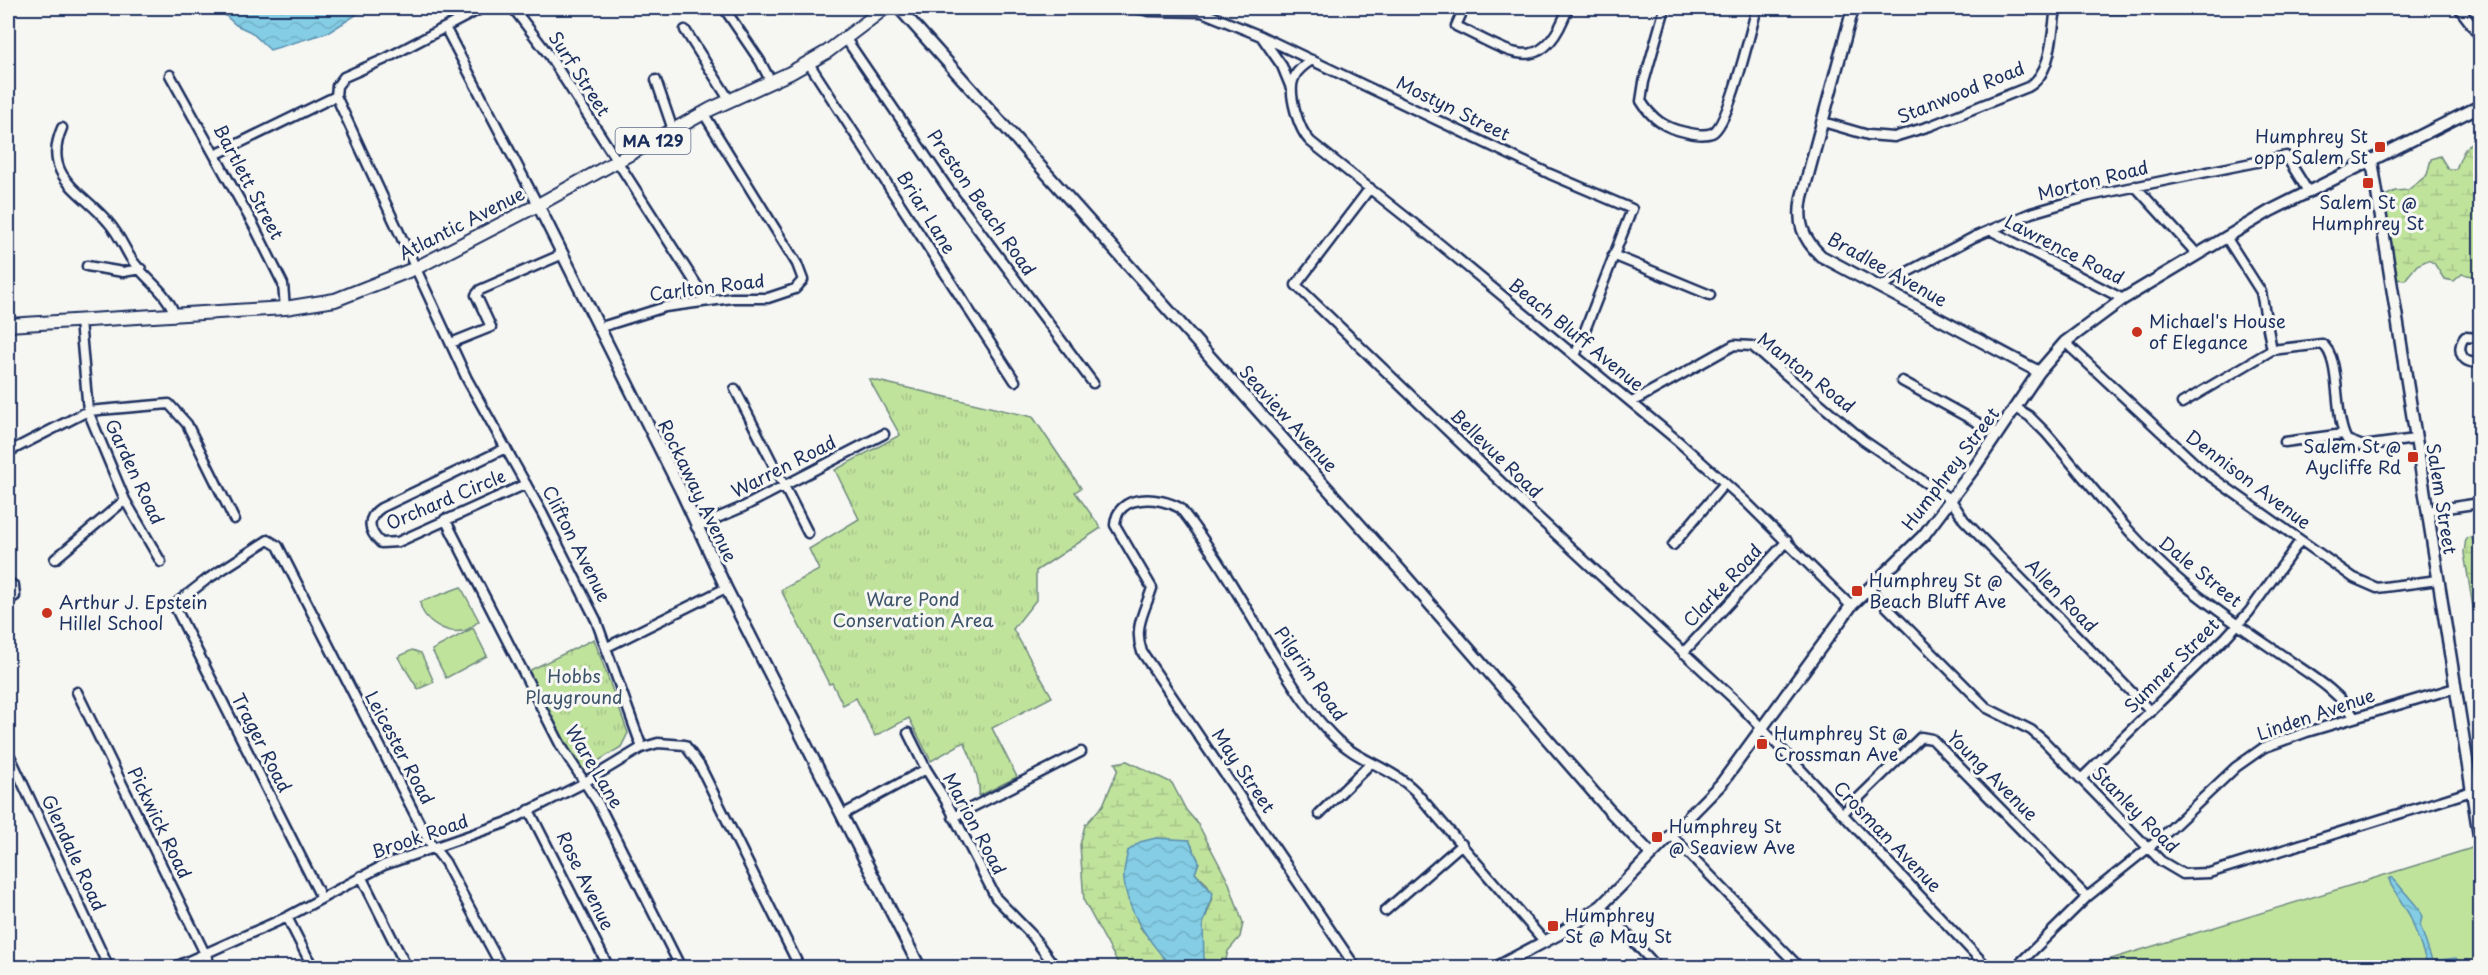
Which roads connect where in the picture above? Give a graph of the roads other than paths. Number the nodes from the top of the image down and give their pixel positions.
1 (482, 8) edge
2 (513, 8) edge
3 (724, 8) edge
4 (885, 8) edge
5 (899, 8) edge
6 (1135, 8) edge
7 (1464, 8) edge
8 (1568, 8) edge
9 (1665, 8) edge
10 (1757, 8) edge
11 (1853, 8) edge
12 (2056, 8) edge
13 (2109, 8) edge
14 (2190, 8) edge
15 (2458, 8) edge
16 (471, 11) edge
17 (446, 29) junction
18 (685, 30) dead end
19 (1261, 36) junction
20 (2481, 36) edge
21 (846, 39) junction
22 (1312, 60) junction
23 (808, 62) junction
24 (170, 75) dead end
25 (656, 80) dead end
26 (771, 82) junction
27 (1291, 89) junction
28 (336, 96) junction
29 (730, 101) junction
30 (2481, 106) edge
31 (704, 114) junction
32 (1823, 122) junction
33 (62, 128) dead end
34 (673, 130) junction
35 (215, 155) junction
36 (615, 161) junction
37 (2372, 161) junction
38 (2135, 186) junction
39 (1370, 188) junction
40 (2308, 193) junction
41 (538, 205) junction
42 (1990, 230) junction
43 (2226, 237) junction
44 (563, 254) junction
45 (2197, 254) junction
46 (1613, 255) junction
47 (87, 267) dead end
48 (416, 268) junction
49 (141, 269) junction
50 (1879, 287) junction
51 (1710, 296) dead end
52 (2123, 299) junction
53 (707, 301) junction
54 (285, 308) junction
55 (176, 314) junction
56 (80, 321) junction
57 (8, 325) edge
58 (598, 328) junction
59 (2481, 338) edge
60 (2065, 342) junction
61 (451, 343) junction
62 (2271, 350) junction
63 (1575, 357) junction
64 (2481, 361) edge
65 (2039, 372) junction
66 (1015, 381) dead end
67 (1902, 381) dead end
68 (1093, 383) dead end
69 (735, 389) dead end
70 (1632, 402) junction
71 (2182, 404) dead end
72 (2016, 408) junction
73 (88, 411) junction
74 (884, 434) dead end
75 (1998, 434) junction
76 (2343, 434) junction
77 (2415, 439) junction
78 (2285, 442) dead end
79 (506, 448) junction
80 (12, 450) dead end
81 (1725, 483) junction
82 (526, 484) junction
83 (786, 485) junction
84 (125, 500) junction
85 (1952, 500) junction
86 (2481, 503) edge
87 (2427, 512) junction
88 (234, 519) dead end
89 (445, 519) junction
90 (696, 527) junction
91 (808, 533) dead end
92 (1787, 541) junction
93 (2300, 541) junction
94 (1673, 544) dead end
95 (55, 560) dead end
96 (161, 562) dead end
97 (2438, 580) junction
98 (8, 582) edge
99 (1151, 584) joint
100 (726, 588) junction
101 (1869, 589) junction
102 (8, 600) edge
103 (175, 604) joint
104 (1851, 606) junction
105 (2238, 624) junction
106 (607, 647) junction
107 (1683, 653) junction
108 (2455, 688) junction
109 (77, 692) dead end
110 (2151, 712) junction
111 (2354, 717) junction
112 (1763, 729) junction
113 (908, 733) dead end
114 (642, 748) junction
115 (1081, 752) dead end
116 (8, 757) edge
117 (1370, 764) junction
118 (926, 769) junction
119 (2081, 779) junction
120 (585, 782) junction
121 (2472, 791) junction
122 (529, 810) junction
123 (1319, 814) dead end
124 (1842, 814) junction
125 (842, 815) junction
126 (953, 817) junction
127 (1671, 835) junction
128 (2481, 842) edge
129 (1462, 843) junction
130 (2148, 847) junction
131 (435, 848) junction
132 (1651, 854) junction
133 (361, 876) junction
134 (321, 897) junction
135 (2087, 897) junction
136 (1601, 906) junction
137 (1385, 911) dead end
138 (287, 917) junction
139 (1544, 941) junction
140 (205, 953) junction
141 (109, 968) edge
142 (173, 968) edge
143 (212, 968) edge
144 (313, 968) edge
145 (407, 968) edge
146 (502, 968) edge
147 (609, 968) edge
148 (681, 968) edge
149 (800, 968) edge
150 (920, 968) edge
151 (1056, 968) edge
152 (1356, 968) edge
153 (1495, 968) edge
154 (1658, 968) edge
155 (1800, 968) edge
156 (1988, 968) edge
157 (2015, 968) edge

1 - 16 street
2 - 36 street, Surf Street
3 - 26 street
4 - 21 main road, Atlantic Avenue / MA 129
5 - 132 street, Seaview Avenue
6 - 19 street
7 - 8 street
9 - 10 street
11 - 32 street, Bradlee Avenue
12 - 32 street, Stanwood Road
13 - 14 street
15 - 20 street
16 - 17 street
17 - 28 street
17 - 41 street, Rockaway Avenue
18 - 29 street
19 - 22 street, Mostyn Street
19 - 27 street, Beach Bluff Avenue
21 - 23 main road, Atlantic Avenue / MA 129
21 - 68 street, Preston Beach Road
22 - 27 street
22 - 46 street, Mostyn Street
23 - 26 main road, Atlantic Avenue / MA 129
23 - 66 street, Briar Lane
24 - 35 street, Bartlett Street
25 - 34 street
26 - 29 main road, Atlantic Avenue / MA 129
27 - 39 street, Beach Bluff Avenue
28 - 35 street
28 - 48 street, Clifton Avenue
29 - 31 main road, Atlantic Avenue / MA 129
30 - 37 street, Humphrey Street
31 - 34 main road, Atlantic Avenue / MA 129
31 - 53 street, Carlton Road
32 - 50 street, Bradlee Avenue
33 - 49 street
34 - 36 main road, Atlantic Avenue / MA 129
35 - 54 street, Bartlett Street
36 - 41 main road, Atlantic Avenue / MA 129
36 - 53 street, Surf Street
37 - 40 street, Humphrey Street
37 - 77 street, Salem Street
38 - 40 street, Morton Road
38 - 42 street, Morton Road
38 - 45 street
39 - 63 street, Beach Bluff Avenue
39 - 107 street, Bellevue Road
40 - 43 street, Humphrey Street
41 - 44 street, Rockaway Avenue
41 - 48 main road, Atlantic Avenue / MA 129
42 - 50 street, Morton Road
42 - 52 street, Lawrence Road
43 - 45 street, Humphrey Street
43 - 62 street
44 - 58 street, Rockaway Avenue
44 - 61 street
45 - 52 street, Humphrey Street
46 - 51 street
46 - 63 street
47 - 49 street
48 - 54 main road, Atlantic Avenue / MA 129
48 - 61 street, Clifton Avenue
49 - 55 street
50 - 65 street, Bradlee Avenue
52 - 60 street, Humphrey Street
53 - 58 street, Carlton Road
54 - 55 main road, Atlantic Avenue / MA 129
55 - 56 main road, Atlantic Avenue / MA 129
56 - 57 main road, Atlantic Avenue / MA 129
56 - 73 street, Garden Road
58 - 90 street, Rockaway Avenue
59 - 64 street
60 - 65 street, Humphrey Street
60 - 93 street, Dennison Avenue
61 - 79 street, Clifton Avenue
62 - 71 street
62 - 76 street
63 - 70 street, Beach Bluff Avenue
65 - 72 street, Humphrey Street
67 - 75 street
69 - 83 street
70 - 81 street, Beach Bluff Avenue
70 - 85 street, Manton Road
72 - 75 street, Humphrey Street
72 - 105 street, Dale Street
73 - 80 street
73 - 84 street, Garden Road
73 - 88 street
74 - 83 street, Warren Road
75 - 85 street, Humphrey Street
76 - 77 street
76 - 78 street
77 - 87 street, Salem Street
79 - 82 street, Clifton Avenue
79 - 89 street, Orchard Circle
81 - 92 street, Beach Bluff Avenue
81 - 94 street
82 - 89 street, Orchard Circle
82 - 106 street, Clifton Avenue
83 - 90 street, Warren Road
83 - 91 street
84 - 95 street
84 - 96 street, Garden Road
85 - 101 street, Humphrey Street
85 - 110 street, Allen Road
86 - 87 street
87 - 97 street, Salem Street
89 - 120 street, Ware Lane
90 - 100 street, Rockaway Avenue
92 - 104 street, Beach Bluff Avenue
92 - 107 street, Clarke Road
93 - 97 street, Dennison Avenue
93 - 105 street, Sumner Street
97 - 108 street, Salem Street
98 - 102 street
99 - 117 street, Pilgrim Road
99 - 152 street, May Street
100 - 106 street
100 - 125 street, Rockaway Avenue
101 - 104 street, Humphrey Street
101 - 119 street, Stanley Road
103 - 131 street, Leicester Road
103 - 134 street, Trager Road
104 - 112 street, Humphrey Street
105 - 110 street, Sumner Street
105 - 111 street, Dale Street
106 - 114 street, Clifton Avenue
107 - 112 street, Bellevue Road
108 - 111 street, Linden Avenue
108 - 121 street, Salem Street
109 - 140 street, Pickwick Road
110 - 119 street, Sumner Street
111 - 130 street, Linden Avenue
112 - 124 street, Crosman Avenue
112 - 127 street, Humphrey Street
113 - 118 street
114 - 120 street, Brook Road
114 - 149 street
115 - 126 street
116 - 141 street, Glendale Road
117 - 123 street
117 - 129 street, Pilgrim Road
118 - 125 street, Marion Road
118 - 126 street, Marion Road
119 - 130 street, Stanley Road
120 - 122 street, Brook Road
120 - 148 street, Ware Lane
121 - 128 street, Salem Street
121 - 130 street, Stanley Road
122 - 131 street, Brook Road
122 - 147 street, Rose Avenue
124 - 135 street, Young Avenue
124 - 156 street, Crosman Avenue
125 - 150 street, Rockaway Avenue
126 - 151 street, Marion Road
127 - 132 street, Humphrey Street
127 - 155 street
129 - 137 street
129 - 139 street, Pilgrim Road
130 - 135 street, Linden Avenue
131 - 133 street, Brook Road
131 - 146 street, Leicester Road
132 - 136 street, Humphrey Street
133 - 134 street, Brook Road
133 - 145 street
134 - 138 street, Brook Road
135 - 157 street, Linden Avenue
136 - 139 street, Humphrey Street
136 - 154 street
138 - 140 street, Brook Road
138 - 144 street
139 - 153 street, Humphrey Street
140 - 142 street, Brook Road
140 - 143 street, Pickwick Road

